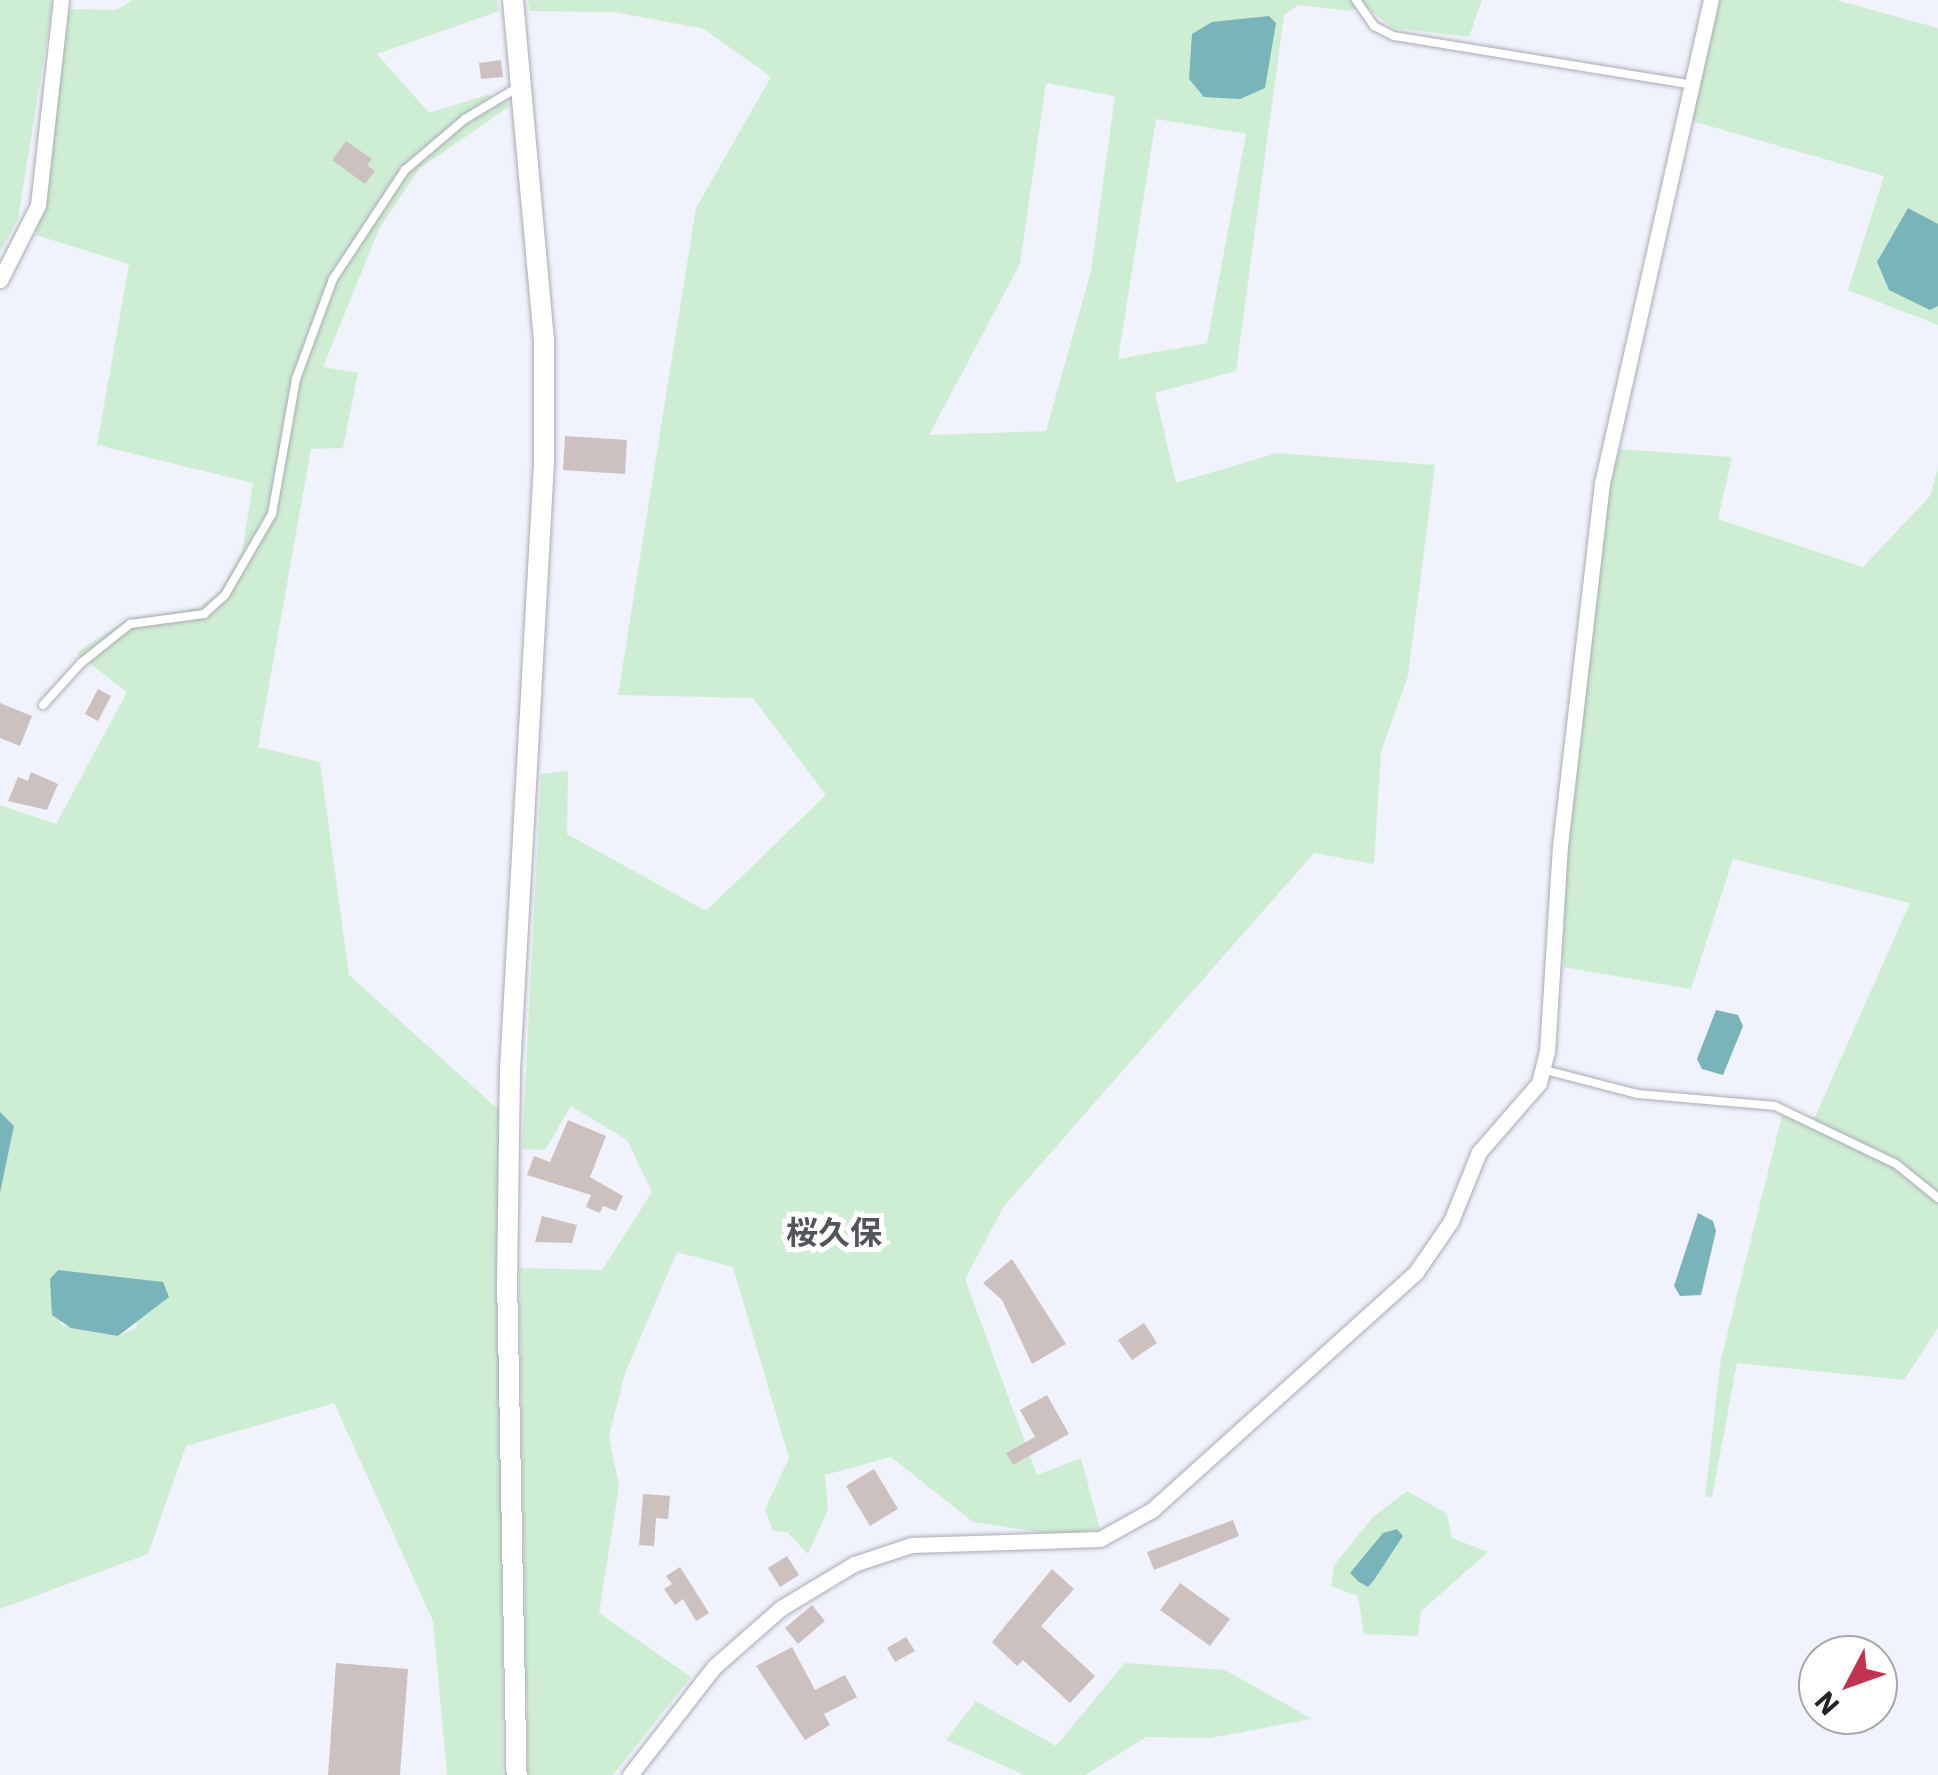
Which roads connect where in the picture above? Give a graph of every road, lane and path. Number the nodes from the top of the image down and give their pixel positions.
1 (61, 0) edge
2 (513, 0) edge
3 (1356, 0) edge
4 (1711, 0) edge
5 (1688, 84) junction
6 (522, 86) junction
7 (0, 280) edge
8 (43, 705) dead end
9 (1545, 1070) junction
10 (1938, 1198) edge
11 (517, 1775) edge
12 (630, 1775) edge

1 - 7 street
2 - 6 street
3 - 5 lane
4 - 5 street
5 - 9 street
6 - 8 lane
6 - 11 street
9 - 10 lane
9 - 12 street

